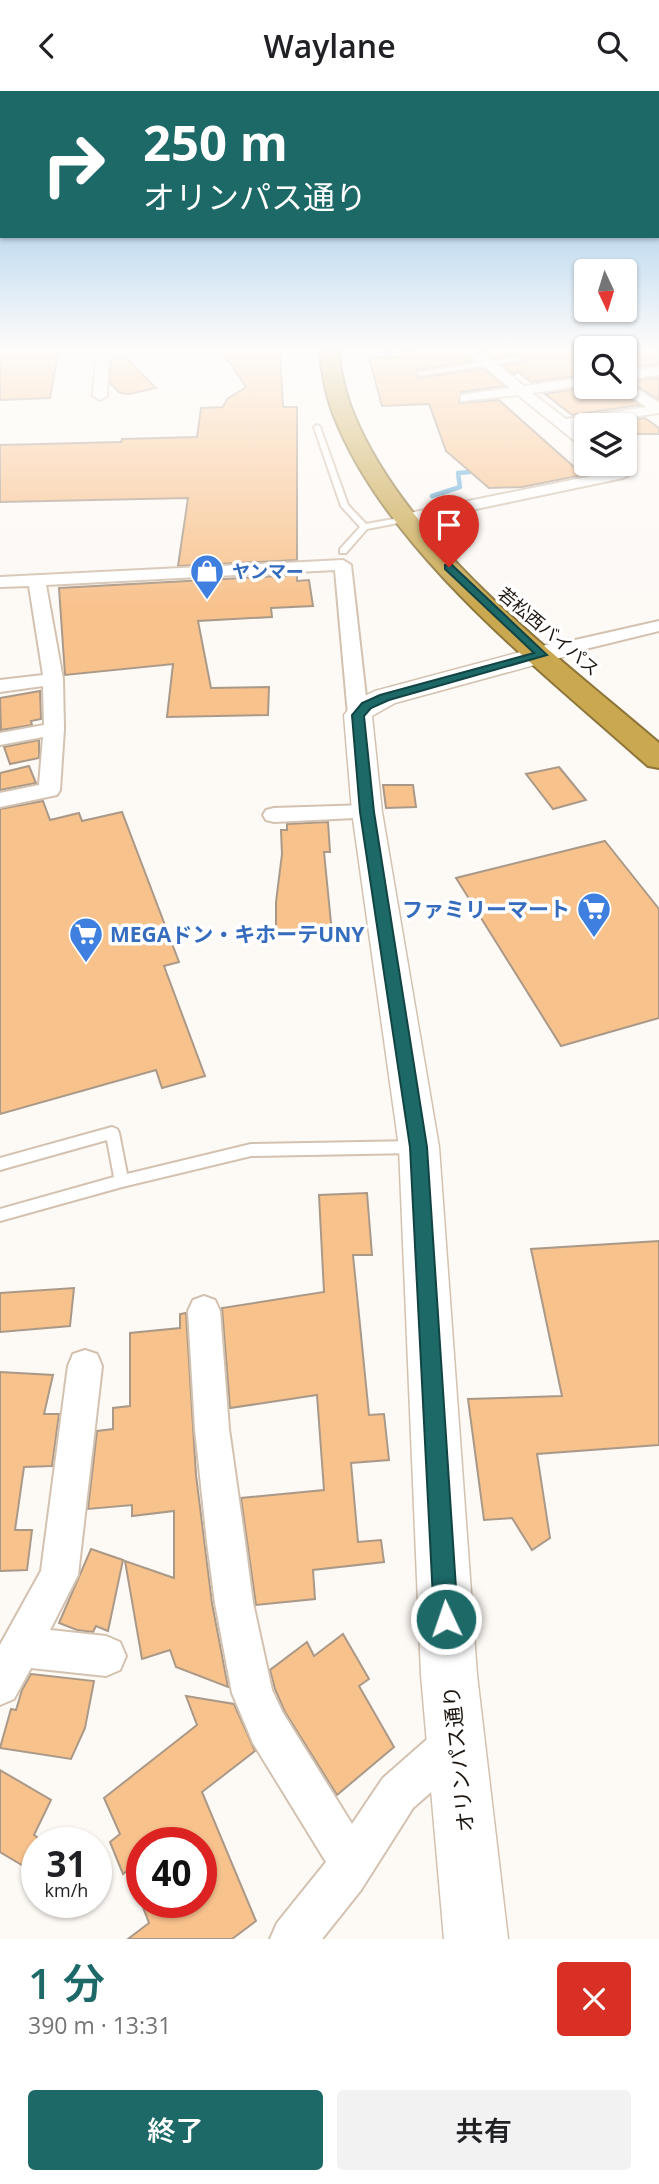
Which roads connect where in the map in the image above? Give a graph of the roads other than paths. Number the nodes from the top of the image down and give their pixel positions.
1 (320, 434) edge
2 (355, 434) edge
3 (375, 434) edge
4 (613, 476) edge
5 (417, 517) junction
6 (364, 527) junction
7 (343, 551) dead end
8 (36, 579) junction
9 (0, 582) edge
10 (523, 609) dead end
11 (659, 626) edge
12 (563, 650) junction
13 (53, 679) junction
14 (0, 686) edge
15 (358, 715) junction
16 (54, 729) junction
17 (0, 739) edge
18 (659, 759) edge
19 (0, 800) edge
20 (367, 812) junction
21 (274, 815) dead end
22 (419, 1147) junction
23 (0, 1164) edge
24 (122, 1181) junction
25 (0, 1215) edge
26 (204, 1311) dead end
27 (85, 1366) dead end
28 (20, 1647) junction
29 (106, 1656) dead end
30 (0, 1685) edge
31 (456, 1742) junction
32 (352, 1864) junction
33 (293, 1939) edge
34 (476, 1939) edge

1 - 6 lane
2 - 5 highway, 若松西バイパス
3 - 5 highway, 若松西バイパス
4 - 5 street
5 - 6 lane
5 - 10 highway, 若松西バイパス
5 - 12 highway, 若松西バイパス
6 - 7 lane
8 - 9 street
8 - 13 street
8 - 15 street
11 - 12 street
12 - 15 street
12 - 18 highway, 若松西バイパス
13 - 14 street
13 - 16 street
15 - 20 street, オリンパス通り
16 - 17 street
16 - 19 street
20 - 21 street
20 - 22 street, オリンパス通り
22 - 24 lane
22 - 31 street, オリンパス通り
23 - 24 lane
24 - 25 lane
26 - 32 street
27 - 28 street
28 - 29 street
28 - 30 street
31 - 32 street
31 - 34 street, オリンパス通り
32 - 33 street

